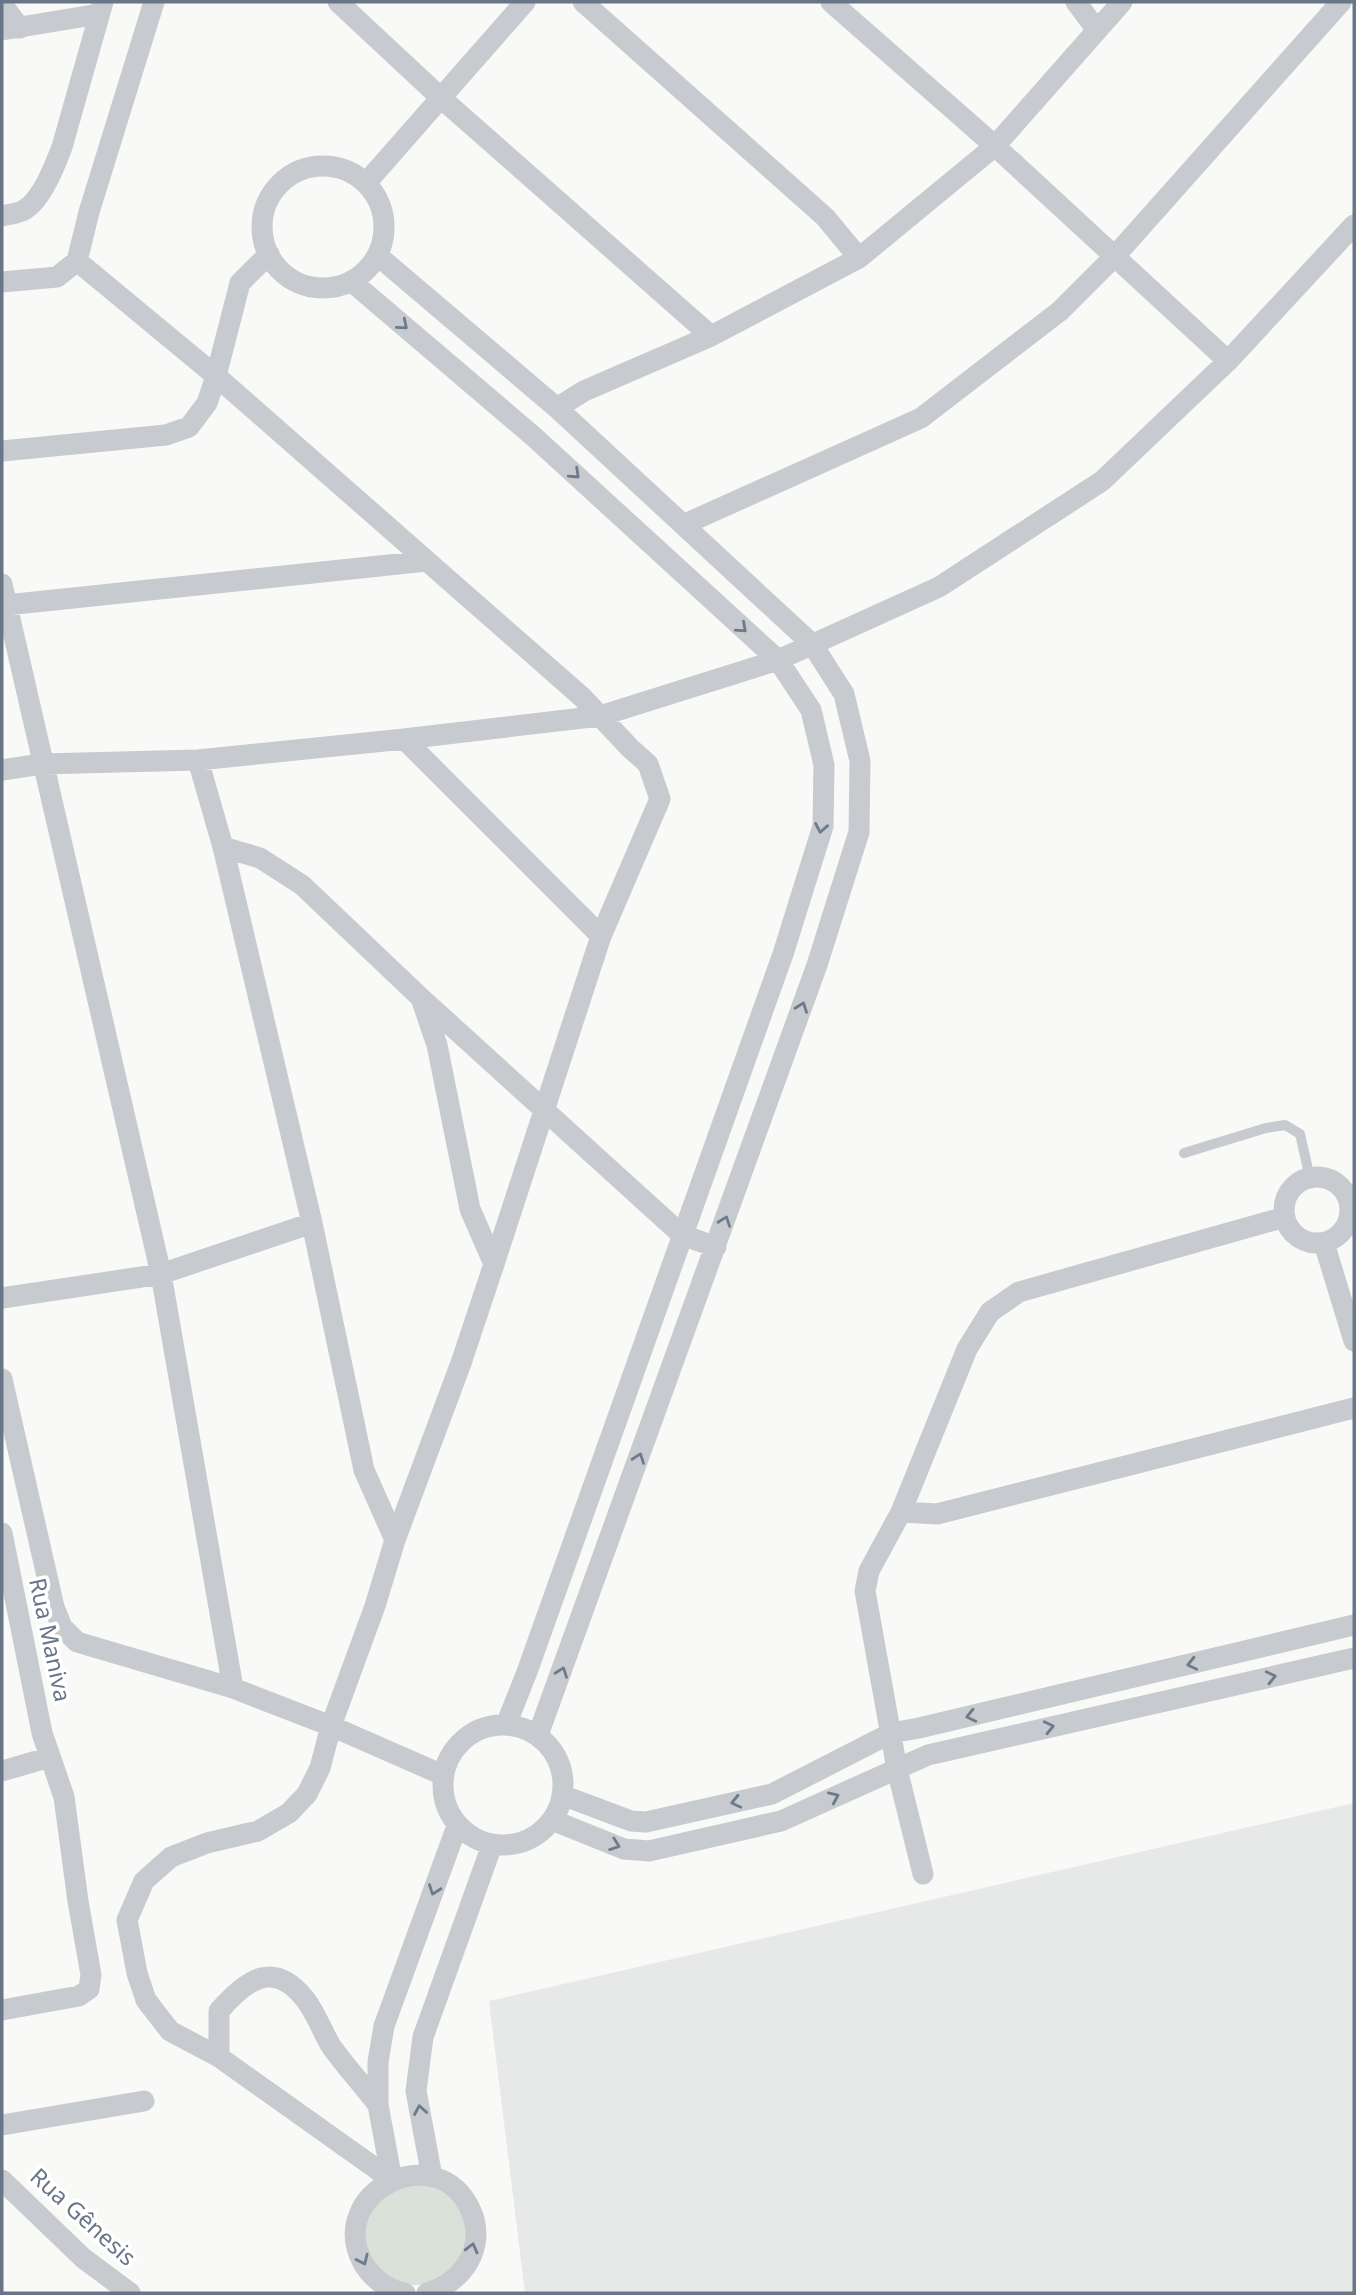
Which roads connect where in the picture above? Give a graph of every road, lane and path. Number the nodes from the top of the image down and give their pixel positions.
1 (154, 2) edge
2 (338, 2) edge
3 (525, 2) edge
4 (583, 2) edge
5 (831, 2) edge
6 (1076, 2) edge
7 (1122, 2) edge
8 (1341, 2) edge
9 (2, 4) edge
10 (101, 8) edge
11 (11, 29) edge
12 (1096, 30) junction
13 (441, 98) junction
14 (995, 146) junction
15 (366, 183) junction
16 (2, 216) edge
17 (1354, 225) edge
18 (269, 254) junction
19 (377, 255) junction
20 (1115, 256) junction
21 (859, 258) junction
22 (77, 261) junction
23 (351, 281) junction
24 (2, 282) edge
25 (711, 336) junction
26 (1228, 361) junction
27 (216, 376) junction
28 (557, 408) junction
29 (2, 451) edge
30 (685, 524) junction
31 (427, 561) junction
32 (4, 594) edge
33 (812, 644) junction
34 (778, 660) junction
35 (600, 716) junction
36 (404, 740) junction
37 (198, 760) junction
38 (42, 764) junction
39 (2, 770) edge
40 (223, 847) junction
41 (601, 936) junction
42 (783, 954) junction
43 (817, 965) junction
44 (421, 998) junction
45 (544, 1111) junction
46 (1184, 1153) dead end
47 (1310, 1178) junction
48 (1285, 1217) junction
49 (1352, 1218) edge
50 (312, 1223) junction
51 (682, 1235) junction
52 (1324, 1243) junction
53 (716, 1247) junction
54 (494, 1264) junction
55 (161, 1274) junction
56 (2, 1298) edge
57 (1354, 1341) edge
58 (2, 1379) edge
59 (1354, 1408) edge
60 (901, 1512) junction
61 (2, 1533) edge
62 (395, 1540) junction
63 (1354, 1625) edge
64 (1354, 1658) edge
65 (233, 1688) junction
66 (506, 1725) junction
67 (331, 1726) junction
68 (891, 1733) junction
69 (538, 1735) junction
70 (50, 1757) junction
71 (897, 1769) junction
72 (2, 1771) edge
73 (443, 1775) junction
74 (562, 1795) junction
75 (552, 1820) junction
76 (457, 1826) junction
77 (492, 1845) junction
78 (923, 1874) dead end
79 (2, 2010) edge
80 (219, 2056) junction
81 (144, 2101) dead end
82 (378, 2105) junction
83 (2, 2125) edge
84 (432, 2177) junction
85 (2, 2180) edge
86 (393, 2180) junction
87 (394, 2291) edge
88 (435, 2292) edge
89 (130, 2293) edge

1 - 22 street
2 - 13 street
3 - 13 street
4 - 21 street
5 - 14 street
6 - 12 street
7 - 12 street
8 - 20 street
9 - 11 street
10 - 11 street
10 - 16 street
12 - 14 street
13 - 15 street
13 - 25 street
14 - 20 street
14 - 21 street
15 - 18 street
15 - 19 street
17 - 26 street
18 - 23 street
18 - 27 street
19 - 23 street
19 - 28 street
20 - 26 street
20 - 30 street
21 - 25 street
22 - 24 street
22 - 27 street
23 -> 34 street
25 - 28 street
26 - 33 street
27 - 29 street
27 - 31 street
28 - 30 street
30 - 33 street
31 - 32 street
31 - 35 street
32 - 38 street
33 - 34 street
33 - 43 street
34 - 35 street
34 -> 42 street
35 - 36 street
35 - 41 street
36 - 37 street
36 - 41 street
37 - 38 street
37 - 40 street
38 - 39 street
38 - 55 street
40 - 44 street
40 - 50 street
41 - 45 street
42 - 43 street
42 - 51 street
53 -> 43 street
44 - 45 street
44 - 54 street
45 - 51 street
45 - 54 street
46 - 47 lane
47 - 48 street
47 - 49 street
48 - 52 street
48 - 60 street
49 - 52 street
50 - 55 street
50 - 62 street
51 - 53 street
51 - 66 street
52 - 57 street
69 -> 53 street
54 - 62 street
55 - 56 street
55 - 65 street
58 - 65 street
59 - 60 street
60 - 68 street
61 - 70 street, Rua Maniva
62 - 67 street
63 -> 68 street
71 -> 64 street
65 - 67 street
66 - 69 street
66 - 73 street
67 - 73 street
67 - 80 street
68 - 71 street
68 -> 74 street
69 - 74 street
70 - 72 street
70 - 79 street, Rua Maniva
75 -> 71 street
71 - 78 street
73 - 76 street
74 - 75 street
75 - 77 street
76 - 77 street
76 -> 82 street
84 -> 77 street
80 - 82 street
80 - 86 street
81 - 83 street
82 - 86 street
84 - 86 street
88 -> 84 street
85 - 89 street, Rua Gênesis
86 -> 87 street

